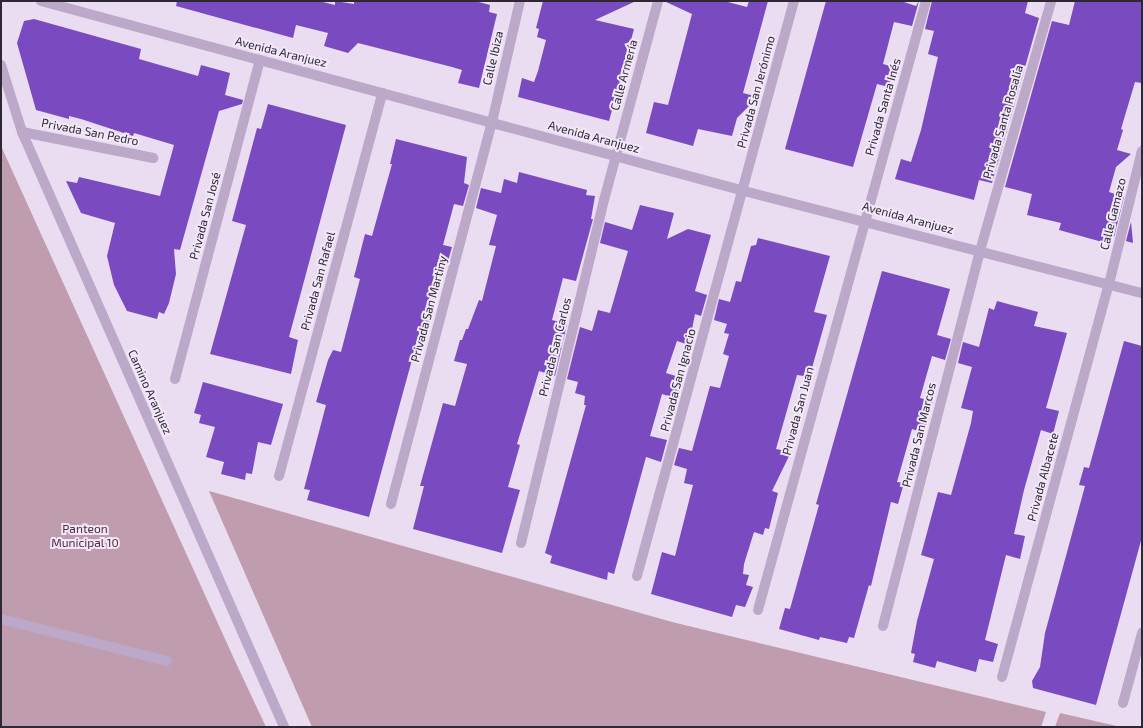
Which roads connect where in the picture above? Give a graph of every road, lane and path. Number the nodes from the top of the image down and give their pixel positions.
1 (41, 1) edge
2 (520, 1) edge
3 (658, 1) edge
4 (794, 1) edge
5 (926, 1) edge
6 (1051, 1) edge
7 (260, 60) junction
8 (1, 65) edge
9 (382, 93) junction
10 (492, 122) junction
11 (22, 132) junction
12 (1142, 151) edge
13 (616, 156) junction
14 (153, 158) dead end
15 (744, 191) junction
16 (864, 220) junction
17 (980, 251) junction
18 (1109, 284) junction
19 (1142, 294) edge
20 (175, 379) dead end
21 (278, 476) dead end
22 (391, 504) dead end
23 (521, 543) dead end
24 (637, 576) dead end
25 (758, 610) dead end
26 (1, 619) edge
27 (883, 626) dead end
28 (1142, 633) edge
29 (167, 661) dead end
30 (1002, 677) dead end
31 (1123, 703) dead end
32 (284, 727) edge

1 - 7 street, Avenida Aranjuez
2 - 10 street, Calle Ibiza
3 - 13 street, Calle Armería
4 - 15 street, Privada San Jerónimo
5 - 16 street, Privada Santa Inés
6 - 17 street, Privada Santa Rosalía
7 - 9 street, Avenida Aranjuez
7 - 20 street, Privada San José
8 - 11 street, Camino Aranjuez
9 - 10 street, Avenida Aranjuez
9 - 21 street, Privada San Rafael
10 - 13 street, Avenida Aranjuez
10 - 22 street, Privada San Martiny
11 - 14 street, Privada San Pedro
11 - 32 street, Camino Aranjuez
12 - 18 street, Calle Gamazo
13 - 15 street, Avenida Aranjuez
13 - 23 street, Privada San Carlos
15 - 16 street, Avenida Aranjuez
15 - 24 street, Privada San Ignacio
16 - 17 street, Avenida Aranjuez
16 - 25 street, Privada San Juan
17 - 18 street, Avenida Aranjuez
17 - 27 street, Privada San Marcos
18 - 19 street, Avenida Aranjuez
18 - 30 street, Privada Albacete
26 - 29 street
28 - 31 street

